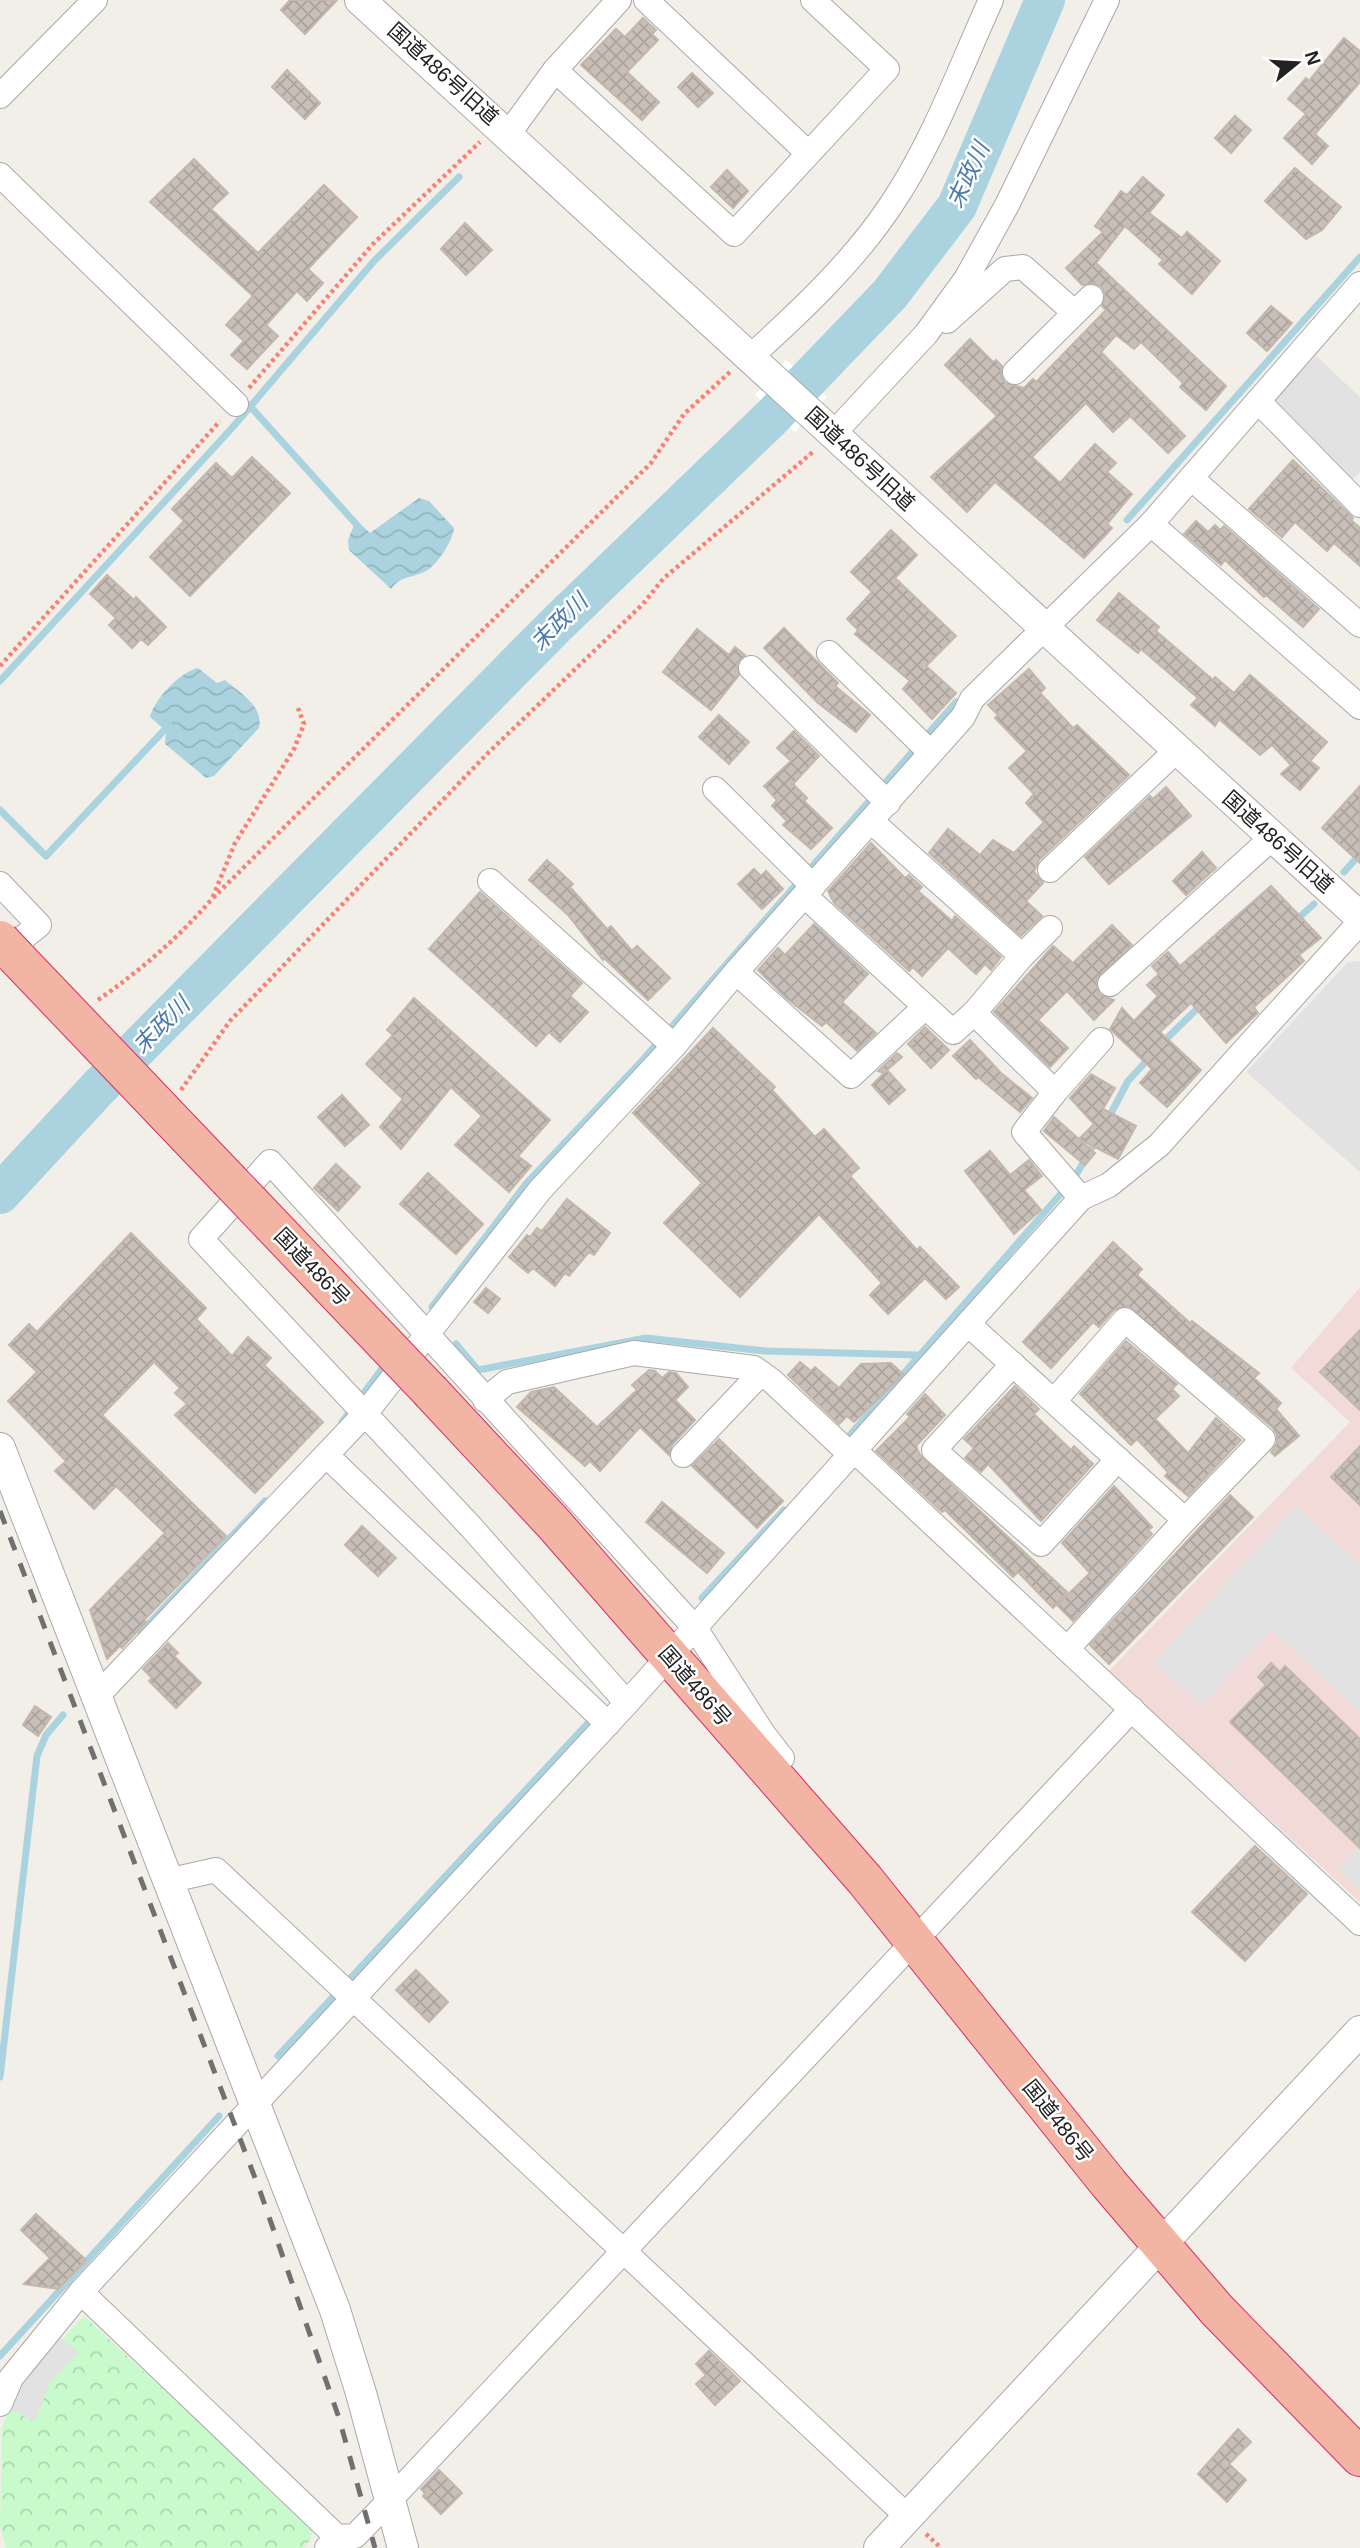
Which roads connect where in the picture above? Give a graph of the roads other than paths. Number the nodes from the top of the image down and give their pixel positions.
1 (95, 0) edge
2 (360, 0) edge
3 (619, 0) edge
4 (646, 0) edge
5 (813, 0) edge
6 (991, 0) edge
7 (1107, 0) edge
8 (555, 70) junction
9 (0, 96) edge
10 (503, 129) junction
11 (808, 153) junction
12 (0, 175) edge
13 (1360, 285) edge
14 (926, 334) junction
15 (750, 357) junction
16 (1015, 372) dead end
17 (1258, 401) junction
18 (236, 404) road end
19 (822, 424) junction
20 (1191, 478) junction
21 (1360, 505) edge
22 (1151, 524) junction
23 (1360, 625) edge
24 (1043, 626) junction
25 (829, 653) dead end
26 (751, 668) dead end
27 (1360, 708) edge
28 (924, 745) junction
29 (1177, 750) junction
30 (715, 789) dead end
31 (878, 802) junction
32 (1273, 837) junction
33 (1050, 870) dead end
34 (489, 881) dead end
35 (0, 884) edge
36 (806, 884) junction
37 (1360, 920) edge
38 (1051, 928) dead end
39 (6, 952) edge
40 (1022, 956) junction
41 (736, 972) junction
42 (1110, 984) dead end
43 (925, 1007) junction
44 (974, 1013) junction
45 (666, 1039) junction
46 (1101, 1040) dead end
47 (1055, 1092) junction
48 (1074, 1189) junction
49 (968, 1324) junction
50 (428, 1335) junction
51 (1013, 1364) junction
52 (761, 1373) junction
53 (485, 1399) junction
54 (1054, 1401) junction
55 (357, 1407) junction
56 (0, 1448) edge
57 (847, 1450) junction
58 (683, 1455) dead end
59 (327, 1457) junction
60 (1118, 1459) junction
61 (1185, 1520) junction
62 (695, 1628) junction
63 (1067, 1649) junction
64 (669, 1656) junction
65 (97, 1696) junction
66 (627, 1703) junction
67 (1132, 1709) junction
68 (608, 1724) junction
69 (850, 1863) junction
70 (167, 1881) junction
71 (1360, 1923) edge
72 (914, 1942) junction
73 (345, 1991) junction
74 (1360, 2031) edge
75 (257, 2104) junction
76 (1162, 2246) junction
77 (622, 2250) junction
78 (81, 2292) junction
79 (0, 2404) edge
80 (1360, 2457) edge
81 (391, 2499) junction
82 (908, 2517) junction
83 (332, 2543) edge
84 (403, 2548) edge
85 (879, 2548) edge

1 - 9 street
2 - 10 street, 国道486号旧道
3 - 8 street
4 - 11 street
5 - 11 street
6 - 15 street
7 - 14 street
8 - 10 street
8 - 11 street
10 - 15 street, 国道486号旧道
12 - 18 street
13 - 17 street
14 - 16 street
14 - 19 street
15 - 19 street, 国道486号旧道
17 - 20 street
17 - 21 street
19 - 24 street, 国道486号旧道
20 - 22 street
20 - 23 street
22 - 24 street
22 - 27 street
24 - 28 street
24 - 29 street, 国道486号旧道
25 - 28 street
26 - 31 street
28 - 31 street
29 - 32 street, 国道486号旧道
29 - 33 street
30 - 36 street
31 - 36 street
31 - 40 street
32 - 37 street, 国道486号旧道
32 - 42 street
34 - 45 street
35 - 39 street
36 - 41 street
36 - 43 street
37 - 48 street
38 - 40 street
39 - 64 highway, 国道486号, bridge
40 - 44 street
41 - 43 street
41 - 45 street
43 - 44 street
44 - 47 street
45 - 50 street
46 - 47 street
47 - 48 street
48 - 49 street
49 - 51 street
49 - 57 street
50 - 53 street
50 - 55 street
50 - 55 street
51 - 54 street
51 - 60 street
52 - 53 street
52 - 57 street
52 - 58 street
53 - 62 street
54 - 60 street
54 - 61 street
55 - 59 street
55 - 66 street
56 - 65 street
57 - 62 street
57 - 63 street
59 - 65 street
59 - 68 street
60 - 61 street
61 - 63 street
62 - 64 street
62 - 69 street
63 - 67 street
64 - 66 street
64 - 69 highway, 国道486号
65 - 70 street
66 - 68 street
67 - 71 street
67 - 72 street
68 - 73 street
69 - 72 highway, 国道486号
70 - 73 street
70 - 75 street
72 - 76 highway, 国道486号
72 - 77 street
73 - 75 street
73 - 77 street
74 - 76 street
75 - 78 street
75 - 81 street
76 - 80 highway, 国道486号
76 - 82 street
77 - 81 street
77 - 82 street
78 - 79 street
78 - 83 street
81 - 83 street
81 - 84 street
82 - 85 street

